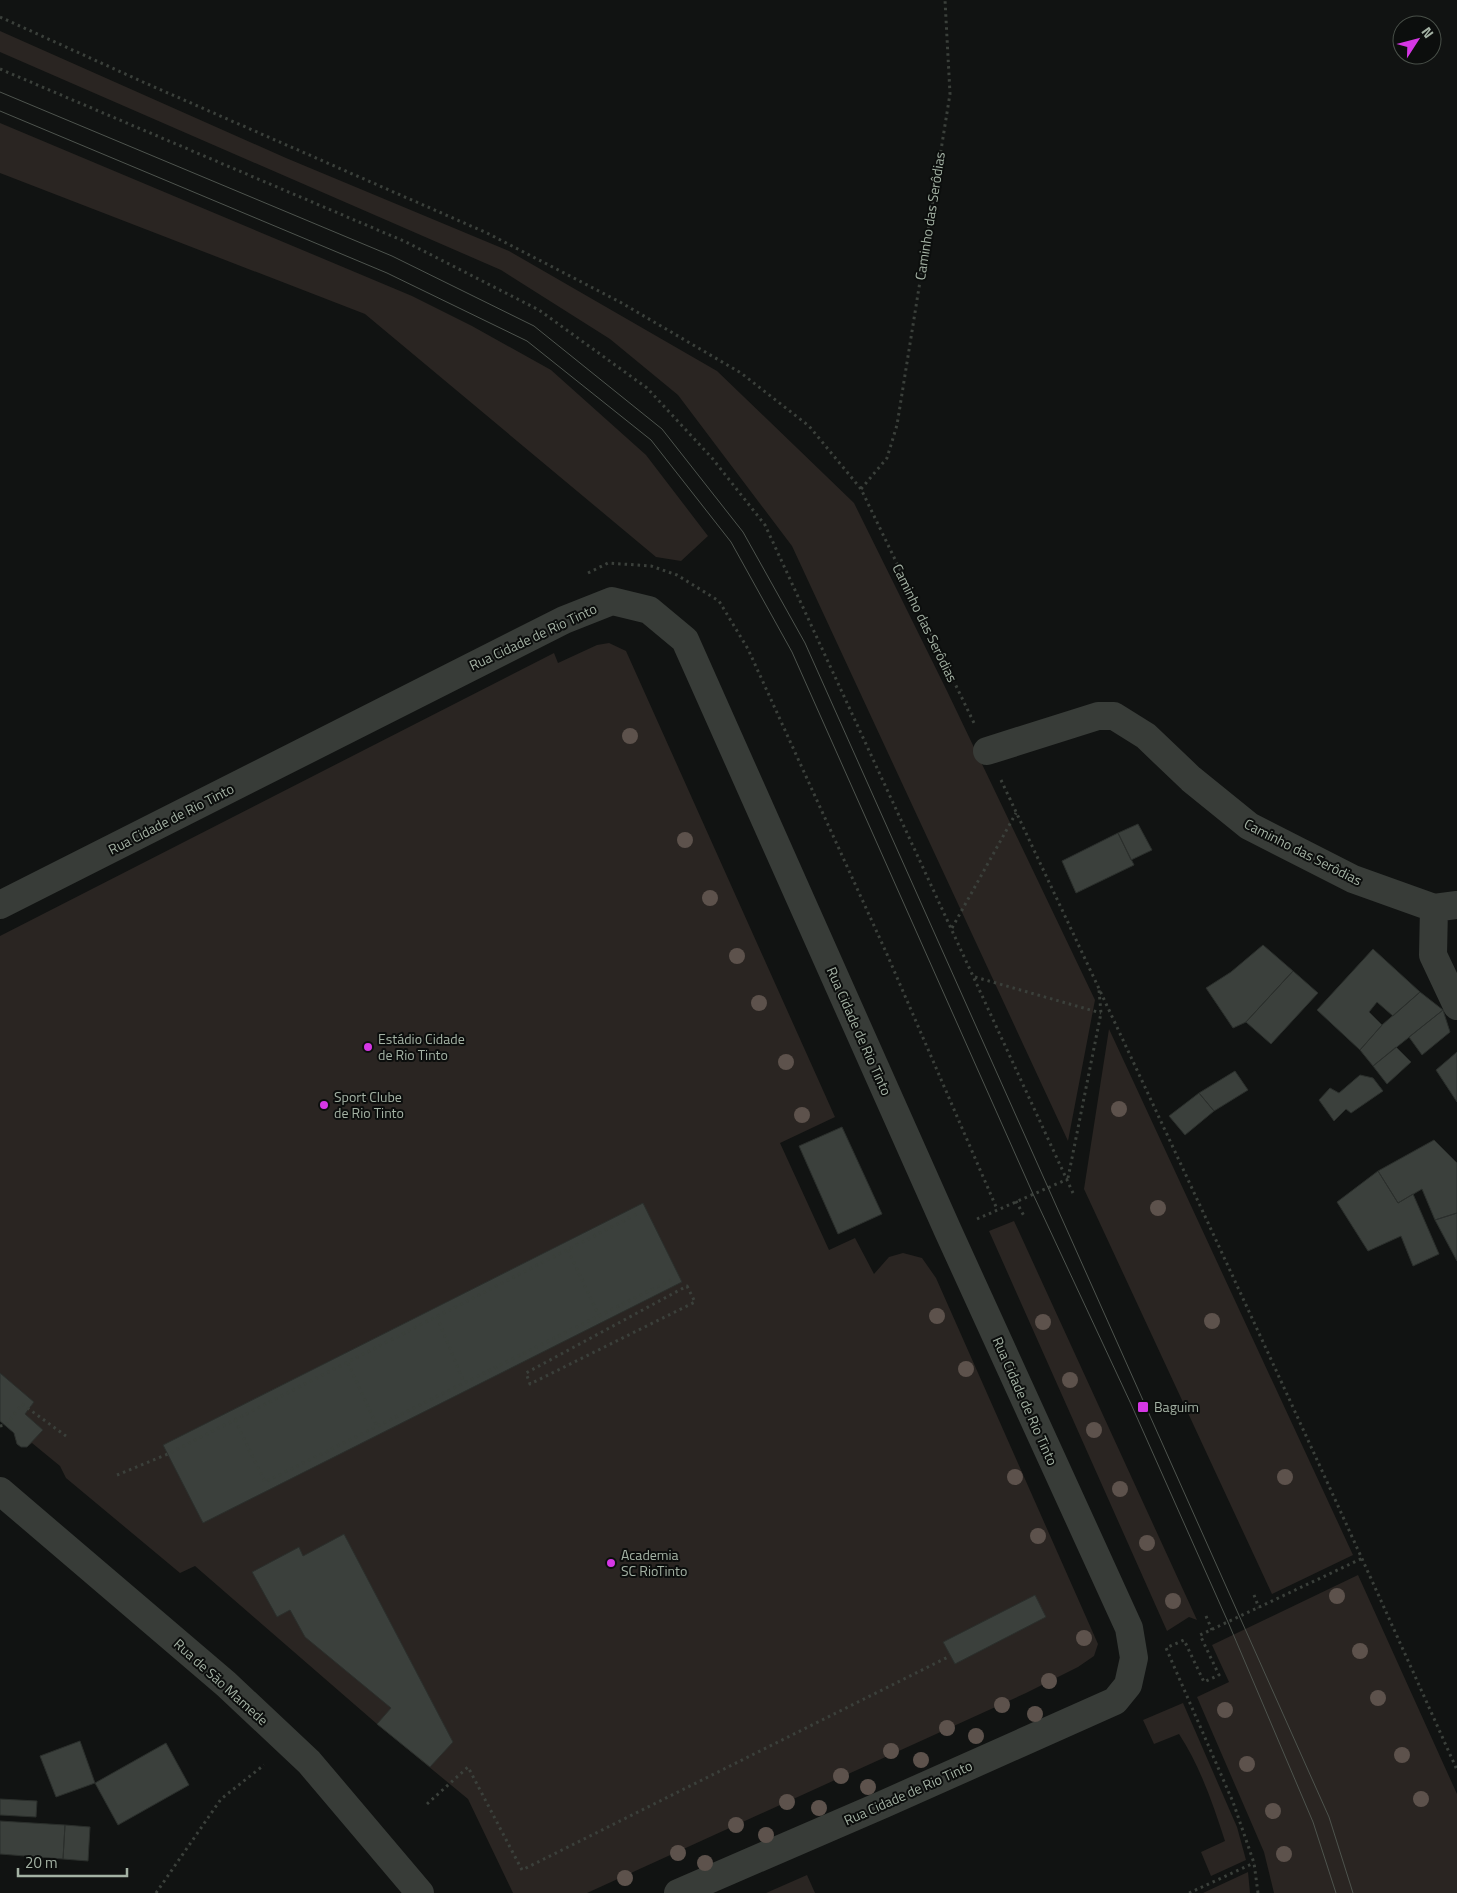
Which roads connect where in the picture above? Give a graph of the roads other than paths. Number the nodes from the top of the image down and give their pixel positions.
1 (987, 751) road end
2 (0, 905) edge
3 (1445, 906) edge
4 (1457, 1006) edge
5 (0, 1491) edge
6 (686, 1891) edge
7 (420, 1893) edge

1 - 3 street, Caminho das Serôdias
2 - 6 street, Rua Cidade de Rio Tinto
3 - 4 street
5 - 7 street, Rua de São Mamede

